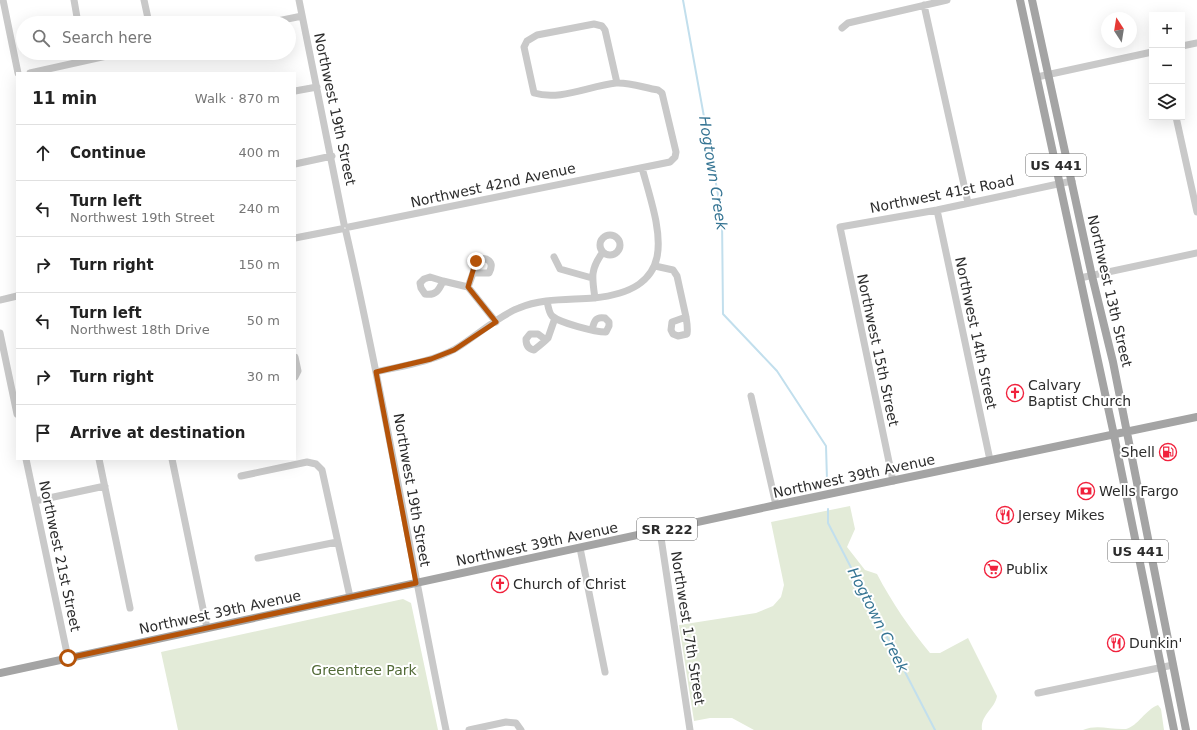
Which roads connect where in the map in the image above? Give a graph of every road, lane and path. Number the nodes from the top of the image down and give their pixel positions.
1 (3, 0) edge
2 (74, 0) edge
3 (144, 0) edge
4 (299, 0) edge
5 (947, 0) edge
6 (1020, 0) edge
7 (1032, 0) edge
8 (924, 5) junction
9 (77, 16) edge
10 (147, 16) edge
11 (302, 16) junction
12 (296, 17) edge
13 (842, 28) dead end
14 (1197, 43) edge
15 (1185, 45) edge
16 (1149, 53) edge
17 (72, 60) edge
18 (18, 72) edge
19 (33, 72) edge
20 (1049, 75) junction
21 (1037, 77) junction
22 (617, 83) junction
23 (317, 87) junction
24 (296, 91) edge
25 (1177, 120) edge
26 (332, 156) junction
27 (296, 164) edge
28 (642, 168) junction
29 (1072, 181) junction
30 (1060, 184) junction
31 (968, 203) junction
32 (937, 210) junction
33 (1197, 212) edge
34 (842, 227) joint
35 (345, 228) junction
36 (296, 238) edge
37 (603, 252) dead end
38 (1197, 253) edge
39 (554, 257) dead end
40 (655, 266) junction
41 (473, 273) dead end
42 (1092, 276) junction
43 (592, 278) junction
44 (1080, 278) junction
45 (443, 281) dead end
46 (468, 287) junction
47 (16, 296) edge
48 (595, 298) junction
49 (0, 300) edge
50 (547, 301) junction
51 (686, 317) dead end
52 (555, 318) junction
53 (496, 322) junction
54 (592, 330) dead end
55 (0, 333) edge
56 (546, 340) dead end
57 (296, 362) edge
58 (376, 372) junction
59 (296, 375) edge
60 (751, 396) dead end
61 (16, 409) edge
62 (1197, 417) edge
63 (1127, 432) junction
64 (1114, 435) junction
65 (26, 460) edge
66 (99, 460) edge
67 (172, 460) edge
68 (990, 460) junction
69 (241, 476) dead end
70 (893, 481) junction
71 (105, 486) junction
72 (35, 501) junction
73 (776, 505) junction
74 (660, 530) junction
75 (337, 542) junction
76 (580, 548) junction
77 (258, 558) dead end
78 (416, 583) junction
79 (350, 597) junction
80 (130, 608) dead end
81 (207, 628) junction
82 (68, 658) junction
83 (1173, 665) junction
84 (1161, 667) junction
85 (605, 672) dead end
86 (0, 673) edge
87 (1038, 693) dead end
88 (446, 730) edge
89 (469, 730) edge
90 (521, 730) edge
91 (690, 730) edge
92 (1174, 730) edge
93 (1186, 730) edge

1 - 18 street
2 - 9 street
3 - 10 street
4 - 11 street, Northwest 19th Street
5 - 8 street
6 - 21 main road, Northwest 13th Street / US 441
7 - 20 main road, Northwest 13th Street / US 441
8 - 13 street
8 - 31 street
11 - 12 street
11 - 23 street, Northwest 19th Street
14 - 15 street
16 - 20 street
17 - 19 street
20 - 21 street
20 - 29 main road, Northwest 13th Street / US 441
21 - 30 main road, Northwest 13th Street / US 441
22 - 22 street
22 - 28 street, Northwest 42nd Avenue
23 - 24 street
23 - 26 street, Northwest 19th Street
25 - 33 street
26 - 27 street
26 - 35 street, Northwest 19th Street
28 - 35 street, Northwest 42nd Avenue
28 - 40 street
29 - 30 street, Northwest 41st Road
29 - 42 main road, Northwest 13th Street / US 441
30 - 31 street, Northwest 41st Road
30 - 44 main road, Northwest 13th Street / US 441
31 - 32 street, Northwest 41st Road
32 - 34 street, Northwest 41st Road
32 - 68 street, Northwest 14th Street
34 - 70 street, Northwest 15th Street
35 - 36 street, Northwest 42nd Avenue
35 - 58 street, Northwest 19th Street
37 - 43 street
38 - 42 street
39 - 43 street
40 - 48 street
40 - 51 street
41 - 46 street
42 - 44 street
42 - 63 main road, Northwest 13th Street / US 441
43 - 48 street
44 - 64 main road, Northwest 13th Street / US 441
45 - 46 street
46 - 53 street
47 - 49 street
48 - 50 street
50 - 52 street
50 - 53 street
52 - 54 street
52 - 56 street
53 - 58 street
55 - 61 street
57 - 59 street
58 - 78 street, Northwest 19th Street
60 - 73 street
62 - 63 main road, Northwest 39th Avenue / SR 222
63 - 64 main road, Northwest 39th Avenue / SR 222
63 - 83 main road, Northwest 13th Street / US 441
64 - 68 main road, Northwest 39th Avenue / SR 222
64 - 84 main road, Northwest 13th Street / US 441
65 - 72 street, Northwest 21st Street
66 - 71 street
67 - 81 street
68 - 70 main road, Northwest 39th Avenue / SR 222
69 - 75 street
70 - 73 main road, Northwest 39th Avenue / SR 222
71 - 72 street
71 - 80 street
72 - 82 street, Northwest 21st Street
73 - 74 main road, Northwest 39th Avenue / SR 222
74 - 76 main road, Northwest 39th Avenue / SR 222
74 - 91 street, Northwest 17th Street
75 - 77 street
75 - 79 street
76 - 78 main road, Northwest 39th Avenue / SR 222
76 - 85 street
78 - 79 main road, Northwest 39th Avenue / SR 222
78 - 88 street, Northwest 19th Street
79 - 81 main road, Northwest 39th Avenue / SR 222
81 - 82 main road, Northwest 39th Avenue / SR 222
82 - 86 main road, Northwest 39th Avenue / SR 222
83 - 84 street
83 - 93 main road, Northwest 13th Street / US 441
84 - 87 street
84 - 92 main road, Northwest 13th Street / US 441
89 - 90 street

